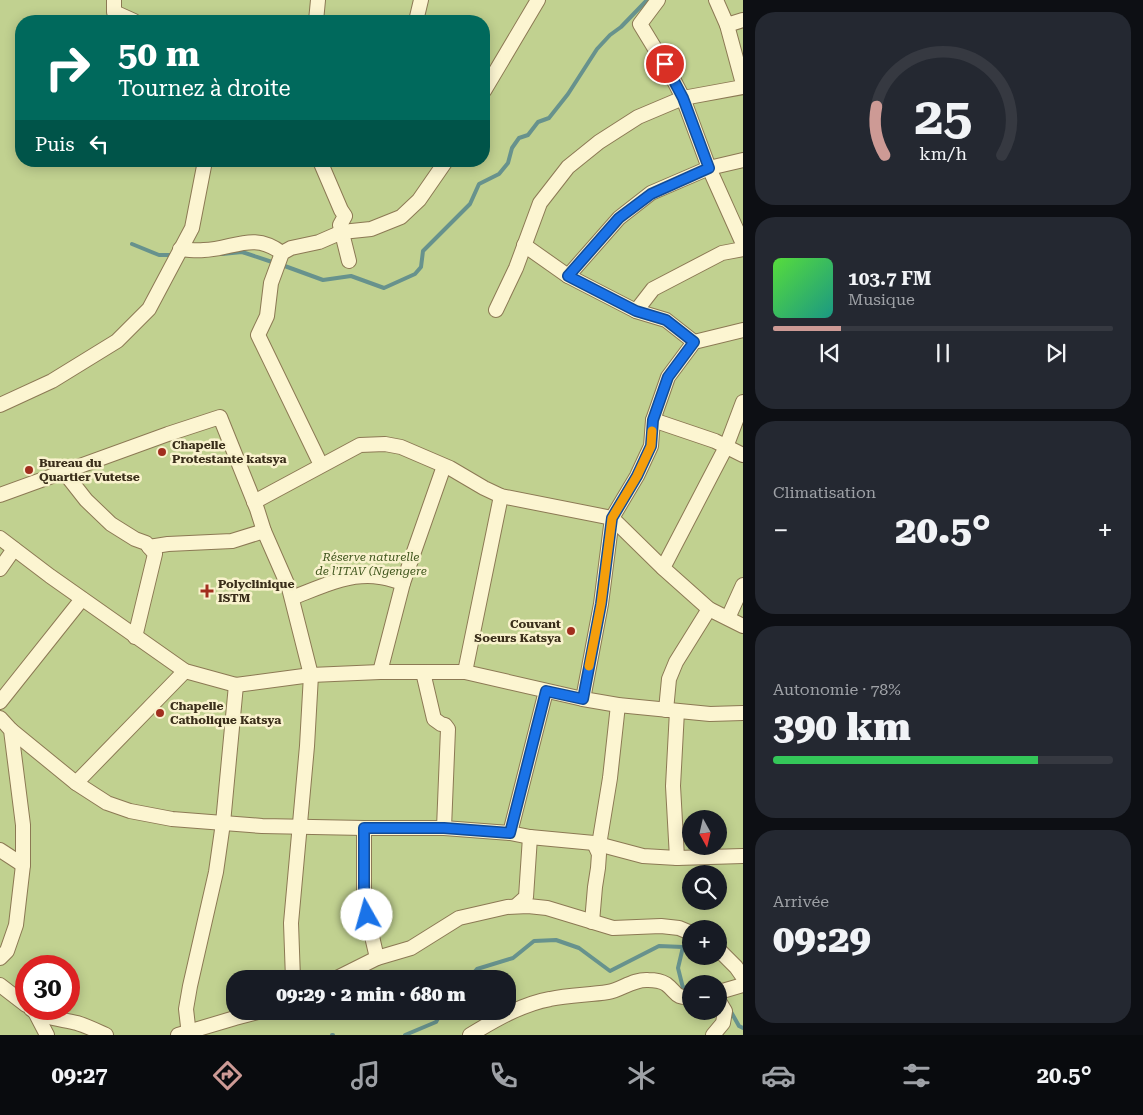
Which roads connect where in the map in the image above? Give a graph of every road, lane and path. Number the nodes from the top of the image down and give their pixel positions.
1 (114, 0) edge
2 (318, 0) edge
3 (421, 0) edge
4 (538, 0) edge
5 (658, 0) edge
6 (716, 0) edge
7 (121, 15) edge
8 (317, 15) edge
9 (417, 15) edge
10 (743, 20) edge
11 (727, 25) junction
12 (490, 81) edge
13 (743, 86) edge
14 (683, 98) junction
15 (743, 160) edge
16 (204, 167) edge
17 (323, 167) edge
18 (442, 167) edge
19 (709, 168) junction
20 (342, 232) junction
21 (743, 244) edge
22 (524, 245) junction
23 (180, 249) junction
24 (743, 249) edge
25 (282, 253) junction
26 (349, 261) dead end
27 (568, 276) junction
28 (496, 310) dead end
29 (636, 311) junction
30 (743, 330) edge
31 (694, 342) junction
32 (743, 402) edge
33 (0, 405) edge
34 (653, 420) junction
35 (726, 447) junction
36 (743, 455) edge
37 (321, 465) junction
38 (444, 466) junction
39 (64, 472) junction
40 (0, 495) edge
41 (501, 496) junction
42 (254, 502) junction
43 (612, 518) junction
44 (264, 531) junction
45 (0, 538) edge
46 (149, 547) junction
47 (14, 549) junction
48 (663, 568) junction
49 (0, 569) edge
50 (403, 583) junction
51 (743, 585) edge
52 (292, 598) junction
53 (82, 599) junction
54 (709, 609) junction
55 (728, 618) junction
56 (743, 626) edge
57 (135, 637) junction
58 (185, 671) junction
59 (380, 672) junction
60 (423, 672) junction
61 (465, 672) junction
62 (311, 675) junction
63 (236, 685) junction
64 (546, 691) junction
65 (583, 699) junction
66 (0, 702) edge
67 (618, 705) junction
68 (671, 710) junction
69 (743, 713) edge
70 (0, 718) edge
71 (11, 730) junction
72 (76, 783) junction
73 (223, 823) junction
74 (299, 827) junction
75 (364, 828) junction
76 (444, 828) junction
77 (510, 833) junction
78 (530, 837) junction
79 (596, 844) junction
80 (0, 850) edge
81 (743, 856) edge
82 (677, 858) junction
83 (23, 865) junction
84 (516, 906) junction
85 (592, 922) junction
86 (682, 929) edge
87 (0, 958) edge
88 (378, 958) junction
89 (727, 958) edge
90 (293, 970) edge
91 (353, 970) edge
92 (743, 977) edge
93 (0, 985) edge
94 (743, 986) edge
95 (727, 992) edge
96 (15, 997) edge
97 (682, 998) edge
98 (38, 1020) edge
99 (68, 1020) edge
100 (229, 1020) edge
101 (724, 1020) edge
102 (185, 1034) edge
103 (47, 1035) edge
104 (106, 1035) edge
105 (470, 1035) edge
106 (713, 1035) edge

1 - 7 street
2 - 8 street
3 - 9 street
4 - 12 street
5 - 14 street
6 - 11 street
10 - 11 street
11 - 13 street
13 - 14 street
14 - 19 street
14 - 22 street
15 - 19 street
16 - 23 street
17 - 20 street
18 - 20 street
19 - 21 street
19 - 27 street
20 - 25 street
20 - 26 street
22 - 27 street
22 - 28 street
23 - 25 street
23 - 33 street
24 - 29 street
25 - 37 street
27 - 29 street
29 - 31 street
30 - 31 street
31 - 34 street
32 - 35 street
34 - 35 street
34 - 43 street
35 - 36 street
35 - 48 street
37 - 38 street
37 - 42 street
38 - 41 street
38 - 50 street
39 - 40 street
39 - 42 street
39 - 46 street
41 - 43 street
41 - 61 street
42 - 44 street
43 - 48 street
43 - 65 street
44 - 46 street
44 - 52 street
45 - 47 street
46 - 57 street
47 - 49 street
47 - 53 street
48 - 54 street
50 - 52 street
50 - 59 street
51 - 55 street
52 - 62 street
53 - 57 street
53 - 66 street
54 - 55 street
54 - 68 street
55 - 56 street
57 - 58 street
58 - 63 street
58 - 72 street
59 - 60 street
59 - 62 street
60 - 61 street
60 - 76 street
61 - 64 street
62 - 63 street
62 - 74 street
63 - 73 street
64 - 65 street
64 - 77 street
65 - 67 street
67 - 68 street
67 - 79 street
68 - 69 street
68 - 82 street
70 - 71 street
71 - 72 street
71 - 83 street
72 - 73 street
73 - 74 street
73 - 102 street
74 - 75 street
74 - 90 street
75 - 76 street
75 - 88 street
76 - 77 street
77 - 78 street
78 - 79 street
78 - 84 street
79 - 82 street
79 - 85 street
80 - 83 street
81 - 82 street
83 - 87 street
84 - 85 street
84 - 88 street
85 - 86 street
88 - 91 street
89 - 92 street
93 - 96 street
94 - 95 street
97 - 105 street
98 - 103 street
99 - 104 street
100 - 102 street
101 - 106 street

